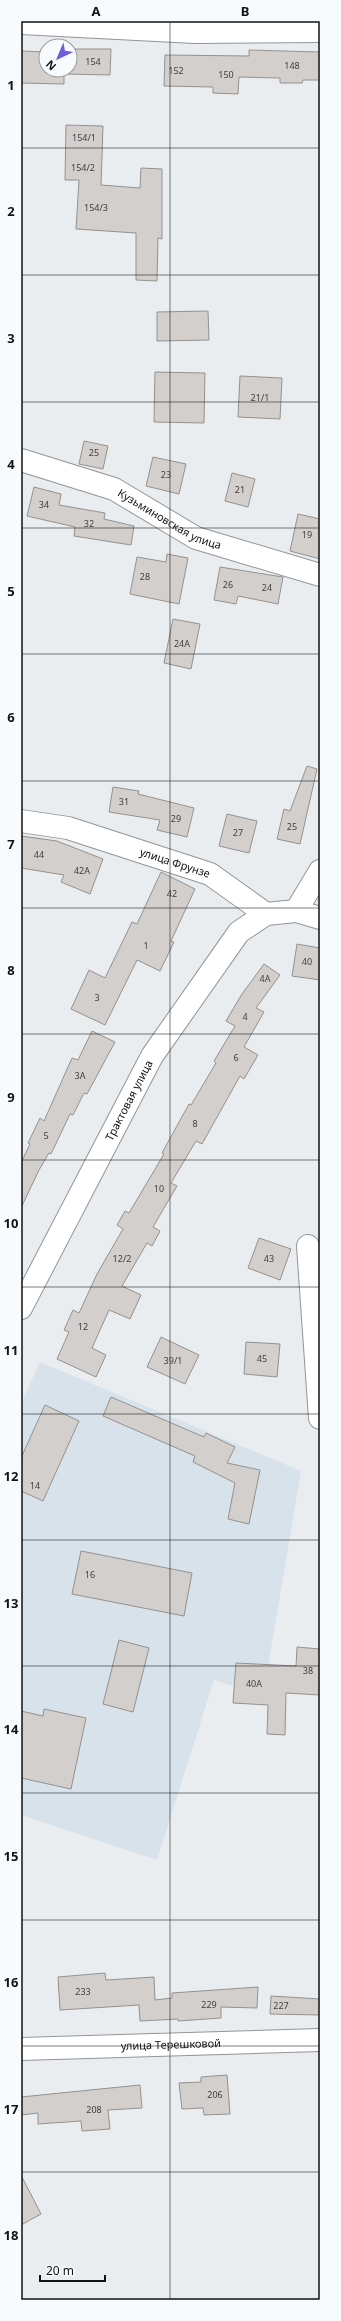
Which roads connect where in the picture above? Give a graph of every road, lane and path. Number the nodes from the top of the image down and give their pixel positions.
1 (21, 23) edge
2 (320, 31) edge
3 (21, 460) edge
4 (320, 575) edge
5 (21, 821) edge
6 (320, 871) edge
7 (296, 911) junction
8 (266, 914) junction
9 (320, 918) edge
10 (308, 1246) dead end
11 (21, 1308) edge
12 (320, 1418) edge
13 (320, 2040) edge
14 (21, 2049) edge

1 - 2 street
3 - 4 street, Кузьминовская улица
5 - 8 street, улица Фрунзе
6 - 7 street
7 - 8 street
7 - 9 street
8 - 11 street, Трактовая улица
10 - 12 street
13 - 14 street, улица Терешковой

